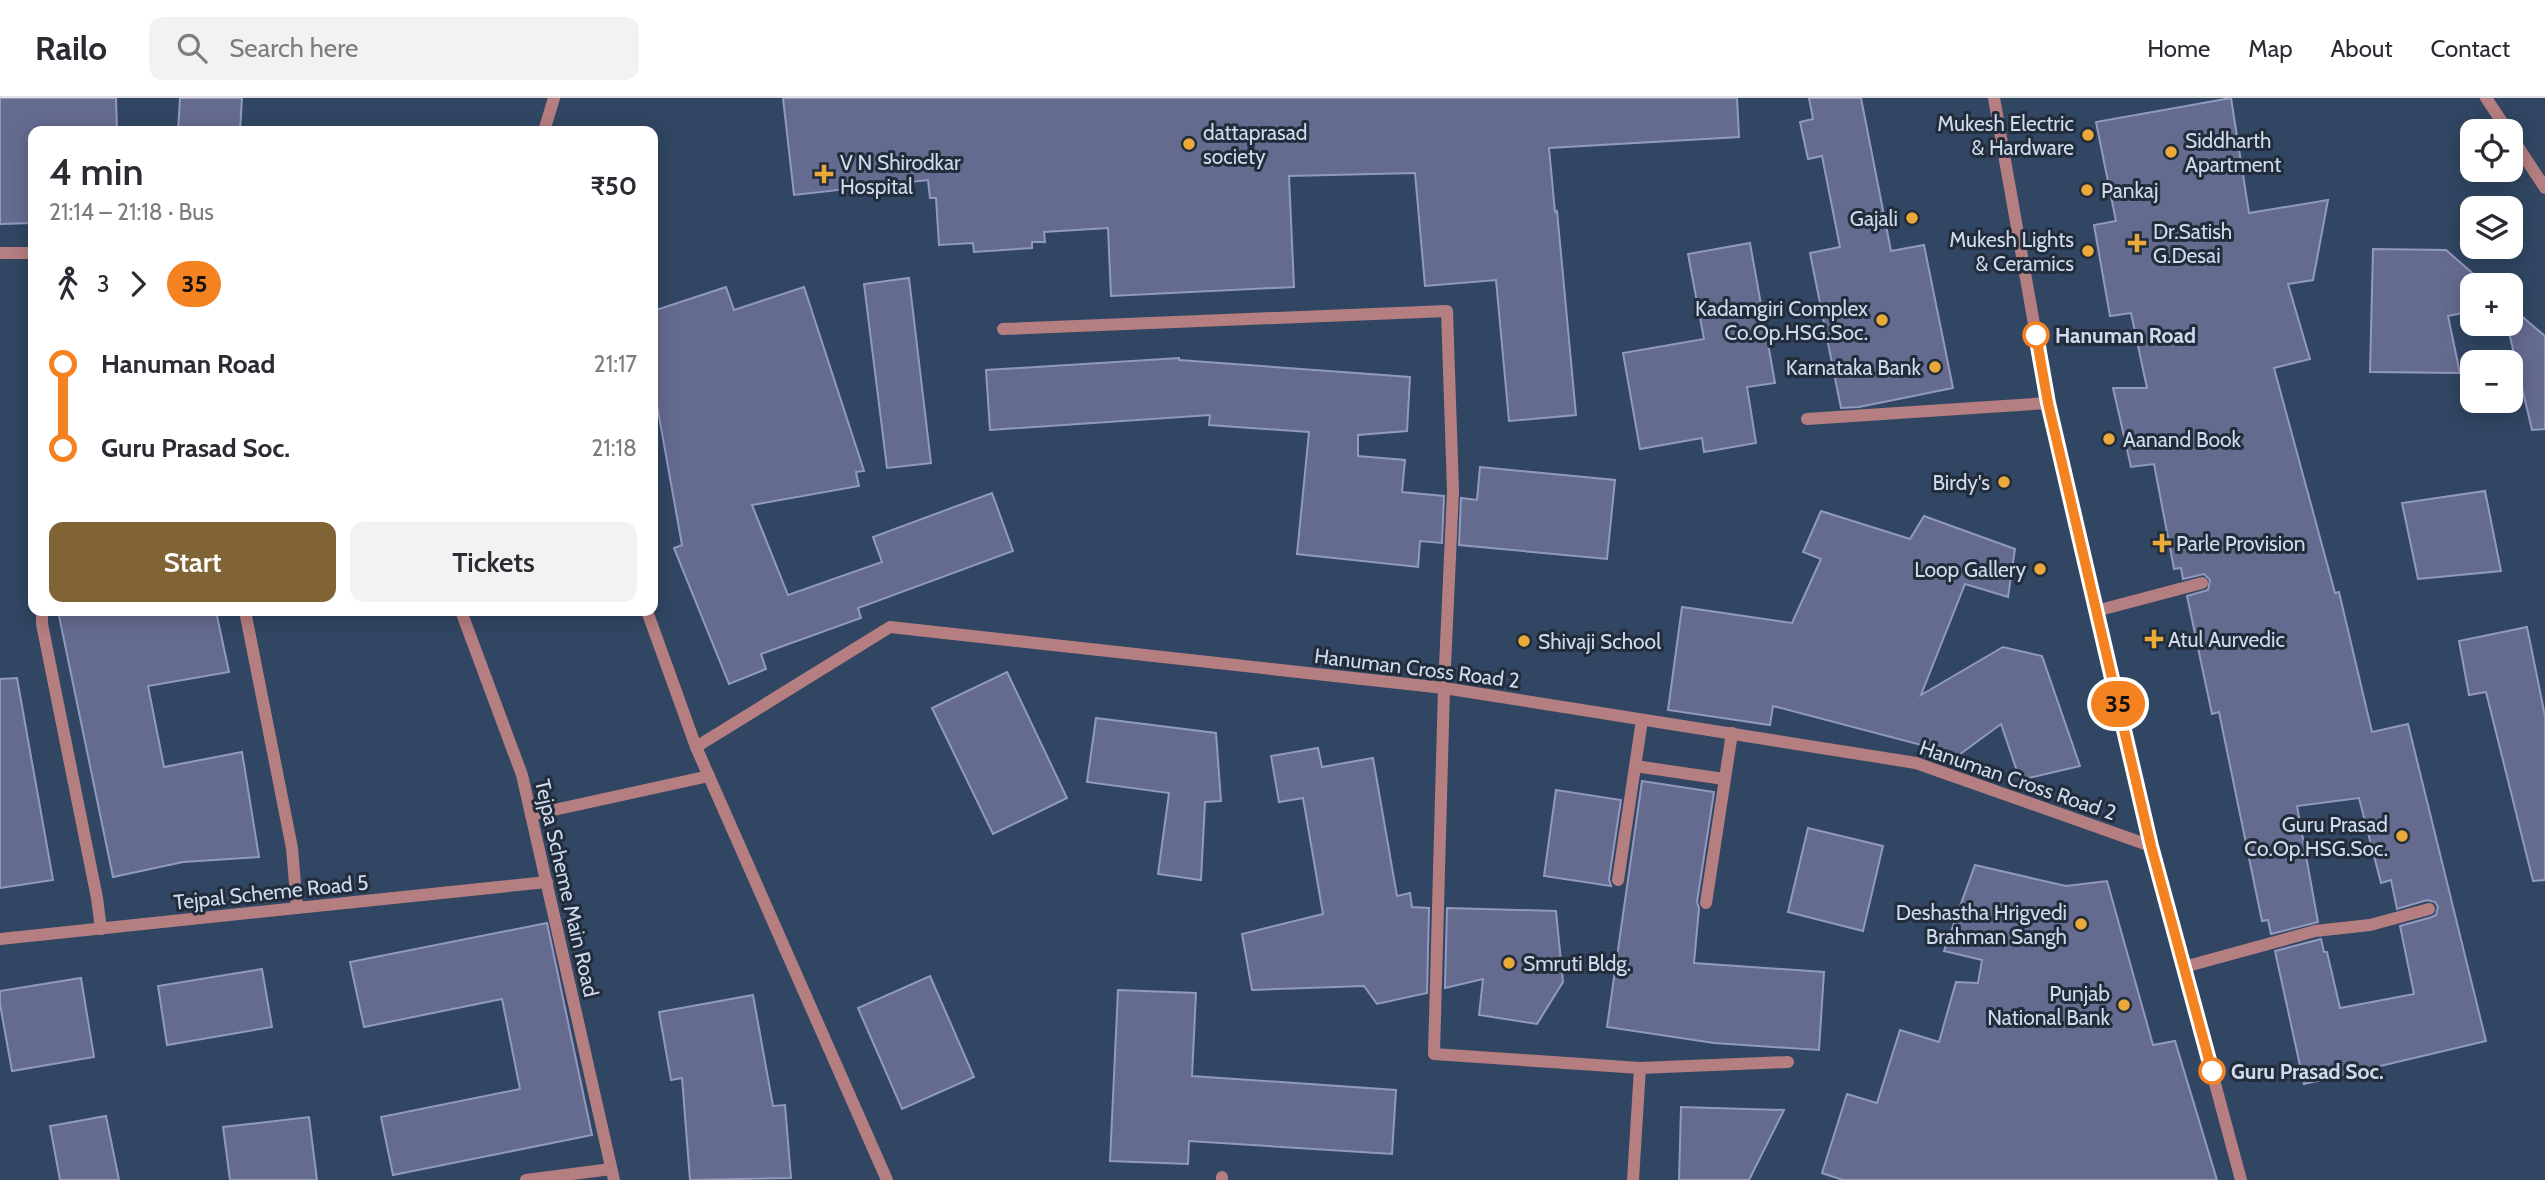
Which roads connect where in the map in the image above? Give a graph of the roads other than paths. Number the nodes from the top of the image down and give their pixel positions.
1 (554, 98) edge
2 (1994, 98) edge
3 (2486, 98) edge
4 (2500, 119) edge
5 (546, 126) edge
6 (2523, 154) edge
7 (2545, 188) edge
8 (0, 253) edge
9 (28, 253) edge
10 (1003, 329) dead end
11 (2048, 403) junction
12 (1807, 419) dead end
13 (2202, 583) dead end
14 (2096, 611) junction
15 (41, 616) edge
16 (246, 616) edge
17 (463, 616) edge
18 (649, 616) edge
19 (1444, 688) junction
20 (1642, 720) junction
21 (1732, 733) junction
22 (696, 747) junction
23 (1635, 766) junction
24 (709, 776) junction
25 (1724, 779) junction
26 (531, 815) junction
27 (2151, 846) junction
28 (1618, 880) dead end
29 (547, 882) junction
30 (1706, 903) dead end
31 (297, 908) junction
32 (2429, 909) dead end
33 (101, 929) junction
34 (0, 940) edge
35 (2183, 967) junction
36 (1788, 1062) dead end
37 (1640, 1068) junction
38 (613, 1174) edge
39 (526, 1180) edge
40 (887, 1180) edge
41 (1633, 1180) edge
42 (2241, 1180) edge

1 - 5 street
2 - 11 street
3 - 4 street
6 - 7 street
8 - 9 street
10 - 19 street
11 - 12 street
11 - 14 street
13 - 14 street
14 - 27 street
15 - 33 street
16 - 31 street
17 - 26 street, Tejpa Scheme Main Road
18 - 22 street
19 - 20 street, Hanuman Cross Road 2
19 - 22 street, Hanuman Cross Road 2
19 - 37 street
20 - 21 street, Hanuman Cross Road 2
20 - 23 street
21 - 25 street
21 - 27 street, Hanuman Cross Road 2
22 - 24 street
23 - 25 street
23 - 28 street
24 - 26 street
24 - 40 street
25 - 30 street
26 - 29 street, Tejpa Scheme Main Road
27 - 35 street
29 - 31 street, Tejpal Scheme Road 5
29 - 38 street, Tejpa Scheme Main Road
31 - 33 street, Tejpal Scheme Road 5
32 - 35 street
33 - 34 street, Tejpal Scheme Road 5
35 - 42 street
36 - 37 street
37 - 41 street
38 - 39 street

